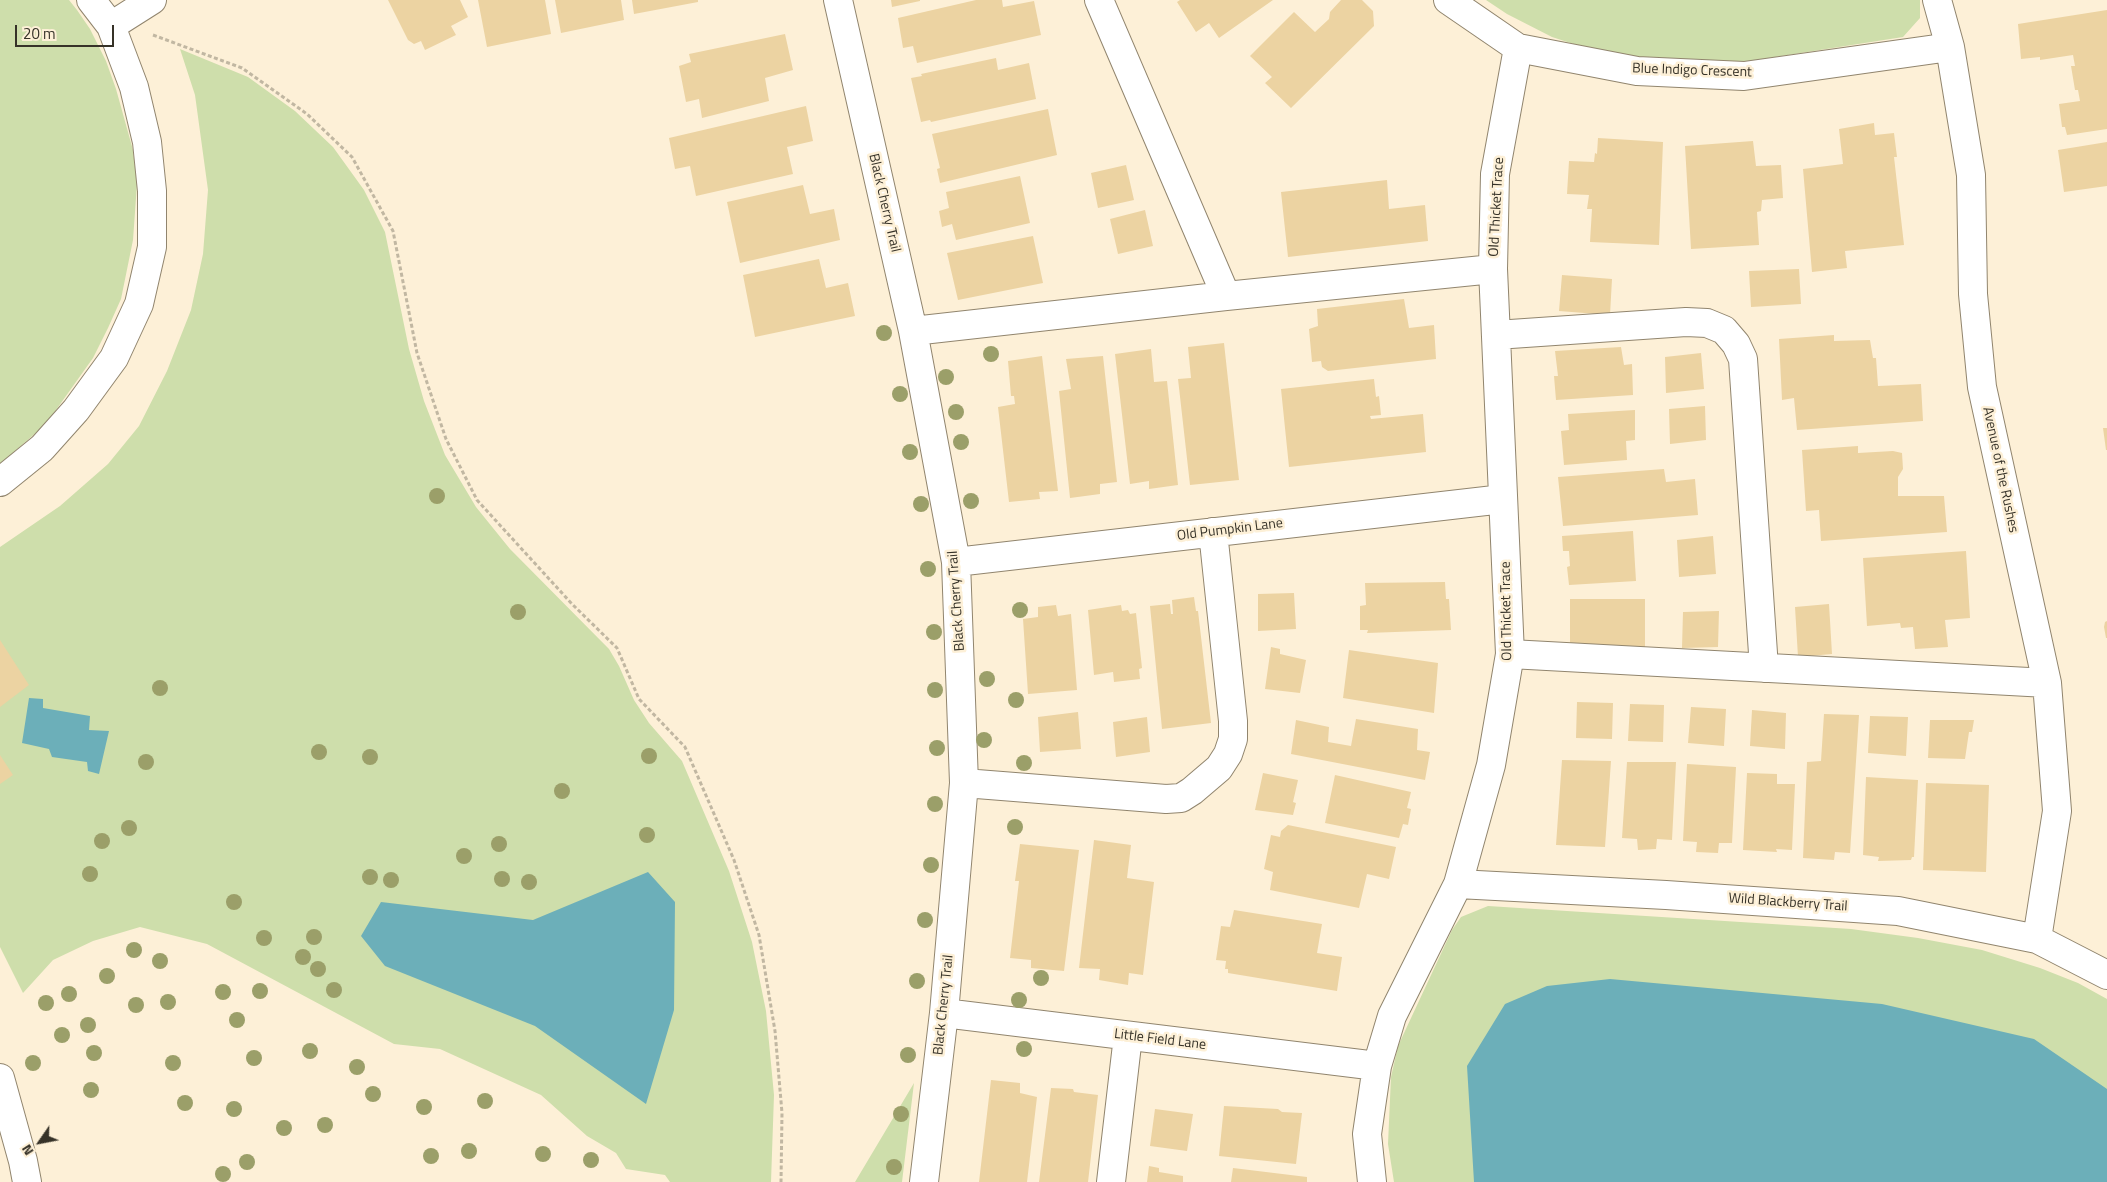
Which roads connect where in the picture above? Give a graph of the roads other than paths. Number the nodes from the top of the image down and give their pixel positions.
1 (91, 0) edge
2 (838, 0) edge
3 (1099, 0) edge
4 (1448, 0) edge
5 (1937, 0) edge
6 (143, 6) edge
7 (111, 26) junction
8 (1950, 47) junction
9 (1518, 48) junction
10 (1493, 269) junction
11 (1226, 296) junction
12 (913, 331) junction
13 (1496, 335) junction
14 (0, 482) edge
15 (1503, 498) junction
16 (1213, 532) junction
17 (956, 562) junction
18 (1510, 654) junction
19 (1764, 668) junction
20 (2047, 683) junction
21 (964, 783) junction
22 (1458, 884) junction
23 (2037, 939) junction
24 (2107, 975) edge
25 (944, 1013) junction
26 (1128, 1036) junction
27 (1377, 1066) junction
28 (0, 1078) edge
29 (27, 1182) edge
30 (924, 1182) edge
31 (1111, 1182) edge
32 (1372, 1182) edge

1 - 7 street
2 - 12 street, Black Cherry Trail
3 - 11 street
4 - 9 street, Blue Indigo Crescent
5 - 8 street, Avenue of the Rushes
6 - 7 street
7 - 14 street
8 - 9 street, Blue Indigo Crescent
8 - 20 street, Avenue of the Rushes
9 - 10 street, Old Thicket Trace
10 - 11 street
10 - 13 street, Old Thicket Trace
11 - 12 street
12 - 17 street, Black Cherry Trail
13 - 15 street, Old Thicket Trace
13 - 19 street
15 - 16 street, Old Pumpkin Lane
15 - 18 street, Old Thicket Trace
16 - 17 street, Old Pumpkin Lane
16 - 21 street
17 - 21 street, Black Cherry Trail
18 - 19 street
18 - 22 street, Old Thicket Trace
19 - 20 street
20 - 23 street, Avenue of the Rushes
21 - 25 street, Black Cherry Trail
22 - 23 street, Wild Blackberry Trail
22 - 27 street, Old Thicket Trace
23 - 24 street, Wild Blackberry Trail
25 - 26 street, Little Field Lane
25 - 30 street, Black Cherry Trail
26 - 27 street, Little Field Lane
26 - 31 street
27 - 32 street, Old Thicket Trace
28 - 29 street

